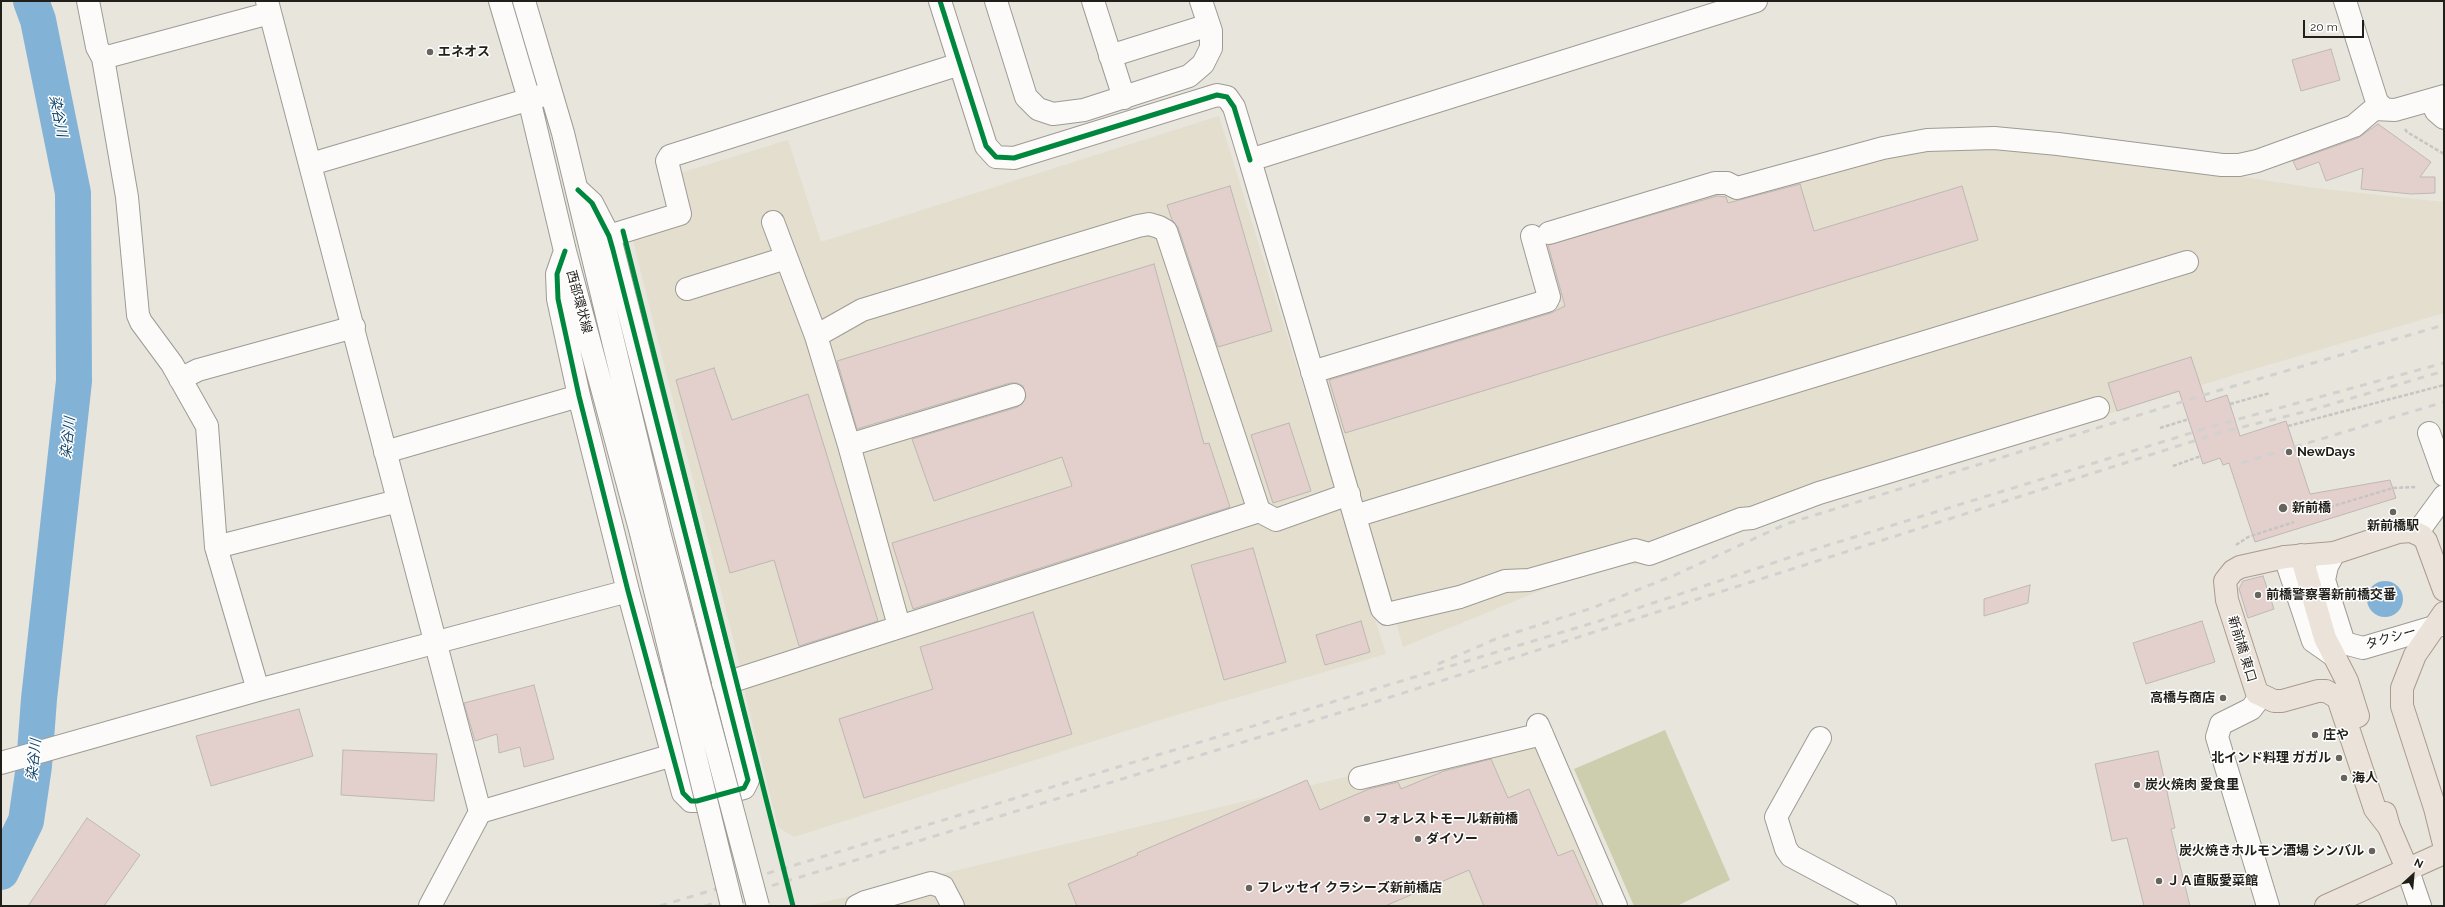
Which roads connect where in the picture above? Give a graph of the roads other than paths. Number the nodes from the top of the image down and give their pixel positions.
1 (88, 1) edge
2 (500, 1) edge
3 (524, 1) edge
4 (940, 1) edge
5 (1093, 1) edge
6 (1201, 1) edge
7 (1756, 1) edge
8 (2345, 1) edge
9 (1003, 3) edge
10 (268, 7) edge
11 (1208, 25) junction
12 (1110, 56) junction
13 (103, 58) junction
14 (960, 64) junction
15 (552, 92) junction
16 (1124, 98) junction
17 (2438, 98) edge
18 (529, 99) junction
19 (2384, 109) junction
20 (2444, 118) edge
21 (1250, 160) junction
22 (311, 164) junction
23 (578, 190) junction
24 (773, 222) dead end
25 (609, 236) junction
26 (565, 251) junction
27 (786, 258) junction
28 (2186, 262) dead end
29 (687, 289) dead end
30 (354, 327) junction
31 (816, 336) junction
32 (1312, 372) junction
33 (180, 378) junction
34 (1014, 395) dead end
35 (579, 396) junction
36 (2098, 408) dead end
37 (2429, 433) dead end
38 (849, 445) junction
39 (385, 452) junction
40 (2444, 475) edge
41 (1349, 494) junction
42 (2444, 496) edge
43 (398, 501) junction
44 (1259, 511) junction
45 (1355, 516) junction
46 (650, 532) junction
47 (2417, 533) junction
48 (216, 547) junction
49 (2334, 553) junction
50 (2293, 556) junction
51 (2444, 590) edge
52 (628, 591) junction
53 (2442, 620) edge
54 (899, 626) junction
55 (435, 642) junction
56 (2333, 655) joint
57 (722, 684) junction
58 (258, 690) junction
59 (2261, 696) junction
60 (1820, 738) dead end
61 (674, 755) junction
62 (1, 763) edge
63 (1360, 778) dead end
64 (480, 812) junction
65 (2389, 827) junction
66 (2444, 844) edge
67 (2444, 854) edge
68 (2408, 871) junction
69 (430, 906) edge
70 (732, 906) edge
71 (758, 906) edge
72 (857, 906) edge
73 (953, 906) edge
74 (1616, 906) edge
75 (1885, 906) edge
76 (2268, 906) edge
77 (2326, 906) edge
78 (2420, 906) edge

1 - 13 street
2 - 18 street, 西部環状線
3 - 15 street, 西部環状線
4 - 14 street
5 - 12 street
6 - 11 street
7 - 21 street
8 - 19 street
9 - 16 street
10 - 13 street
10 - 22 street
11 - 12 street
11 - 16 street
12 - 16 street
13 - 33 street
14 - 21 street
14 - 25 street
15 - 18 street
15 - 23 street, 西部環状線
17 - 19 street
17 - 20 street
18 - 22 street
18 - 26 street, 西部環状線
19 - 32 street
21 - 32 street
22 - 30 street
23 - 25 street
23 - 46 street, 西部環状線
24 - 27 street
25 - 57 street
26 - 35 street
26 - 46 street, 西部環状線
27 - 29 street
27 - 31 street
28 - 45 street
30 - 33 street
30 - 39 street
31 - 38 street
31 - 44 street
32 - 41 street
33 - 48 street
34 - 38 street
35 - 39 street
35 - 52 street
36 - 45 street
37 - 40 street
38 - 54 street
39 - 43 street
41 - 44 street
41 - 45 street
42 - 47 street
43 - 48 street
43 - 55 street
44 - 54 street
46 - 70 street, bridge
46 - 71 street, bridge
47 - 49 main road, 新前橋 東口
47 - 51 main road
48 - 58 street
49 - 50 main road, 新前橋 東口
49 - 53 street, タクシー
50 - 56 street
50 - 59 main road, 新前橋 東口
52 - 55 street
52 - 61 street
53 - 66 main road
54 - 57 street
55 - 58 street
55 - 64 street
56 - 65 main road, 新前橋 東口
57 - 61 street
58 - 62 street
59 - 65 main road, 新前橋 東口
59 - 76 street
60 - 75 street
61 - 64 street
63 - 74 street
64 - 69 street
65 - 68 main road, 新前橋 東口
67 - 68 main road
68 - 77 main road
68 - 78 street
72 - 73 street

